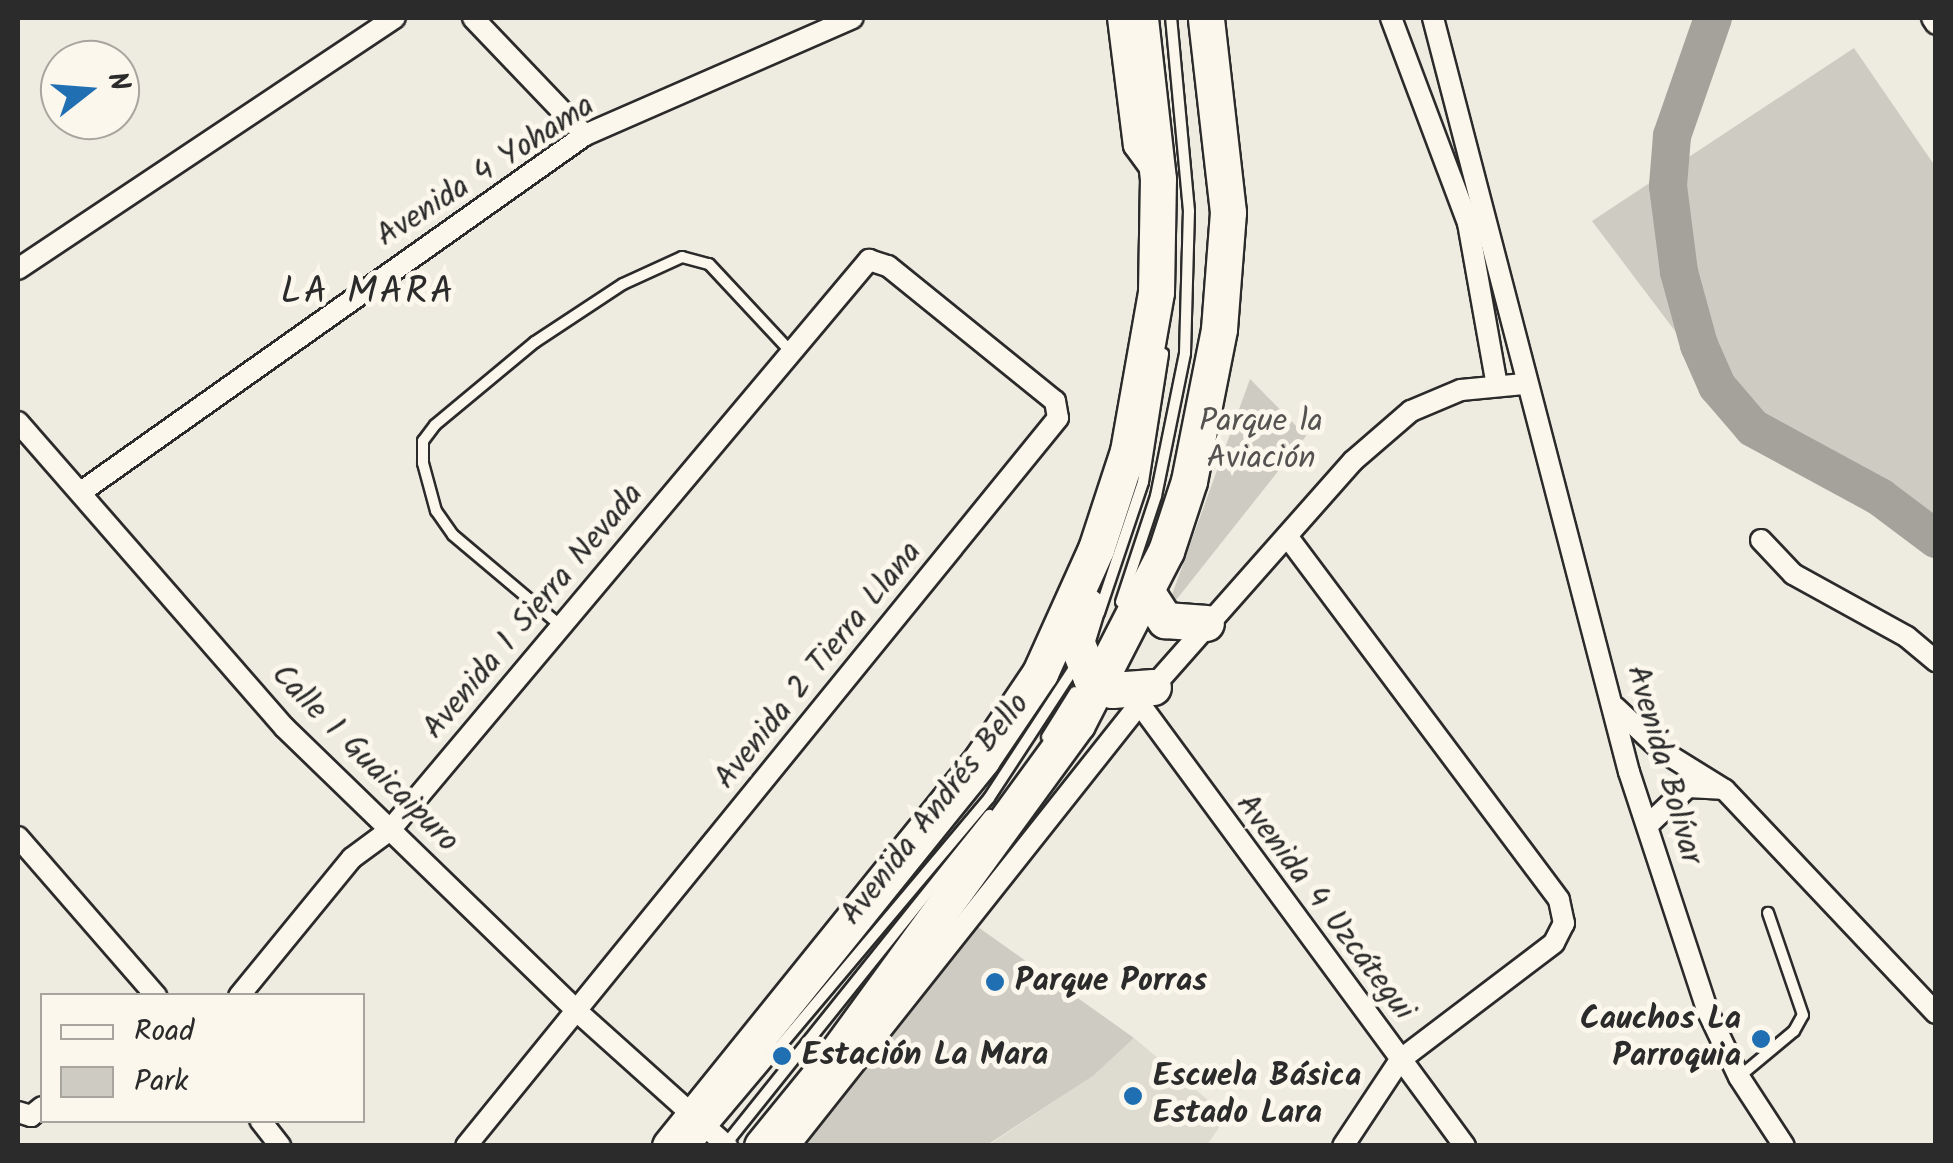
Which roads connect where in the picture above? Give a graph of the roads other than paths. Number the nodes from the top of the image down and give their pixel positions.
1 (396, 18) edge
2 (473, 18) edge
3 (853, 18) edge
4 (1118, 18) edge
5 (1140, 18) edge
6 (1156, 18) edge
7 (1171, 18) edge
8 (1206, 18) edge
9 (1391, 18) edge
10 (1433, 18) edge
11 (585, 135) junction
12 (1158, 179) junction
13 (1172, 228) dead end
14 (1173, 247) dead end
15 (869, 260) joint
16 (18, 268) edge
17 (1168, 316) dead end
18 (1166, 333) dead end
19 (792, 353) junction
20 (1524, 384) junction
21 (1498, 385) junction
22 (18, 422) edge
23 (1134, 424) junction
24 (81, 492) junction
25 (1287, 536) junction
26 (1761, 540) dead end
27 (1146, 591) junction
28 (1206, 623) junction
29 (561, 626) junction
30 (1936, 661) edge
31 (1040, 673) junction
32 (1116, 674) junction
33 (1616, 707) junction
34 (1725, 790) junction
35 (1649, 824) junction
36 (390, 830) junction
37 (18, 836) edge
38 (1768, 913) dead end
39 (152, 993) edge
40 (241, 993) edge
41 (580, 1013) junction
42 (1936, 1013) edge
43 (1400, 1060) junction
44 (1739, 1077) junction
45 (700, 1129) edge
46 (726, 1145) edge
47 (466, 1146) edge
48 (670, 1146) edge
49 (762, 1146) edge
50 (789, 1146) edge
51 (1343, 1146) edge
52 (1464, 1146) edge
53 (1784, 1146) edge

1 - 16 street
2 - 11 street
3 - 11 street, Avenida 4 Yohama
4 - 12 street
5 - 12 highway, Avenida Andrés Bello
6 - 13 lane
7 - 32 lane
8 - 27 highway, Avenida Andrés Bello
9 - 21 street
10 - 20 street, Avenida Bolívar
11 - 24 street, Avenida 4 Yohama
12 - 23 highway, Avenida Andrés Bello
14 - 17 lane
15 - 19 street, Avenida 1 Sierra Nevada
15 - 41 street, Avenida 2 Tierra Llana
18 - 32 lane
19 - 29 street, Avenida 1 Sierra Nevada
19 - 29 lane
20 - 21 street
20 - 33 street, Avenida Bolívar
21 - 25 street
22 - 24 street, Calle 1 Guaicaipuro
23 - 31 highway, Avenida Andrés Bello
23 - 32 highway
24 - 36 street, Calle 1 Guaicaipuro
25 - 28 street
25 - 43 street
26 - 30 street
27 - 28 highway
27 - 32 highway, Avenida Andrés Bello
28 - 32 street
29 - 36 street, Avenida 1 Sierra Nevada
31 - 32 highway
31 - 45 highway, Avenida Andrés Bello
32 - 43 street, Avenida 4 Uzcátegui
32 - 45 lane
32 - 46 lane
32 - 49 highway, Avenida Andrés Bello
32 - 50 street
33 - 34 street
33 - 35 street, Avenida Bolívar
34 - 35 street
34 - 42 street
35 - 44 street, Avenida Bolívar
36 - 40 street, Avenida 1 Sierra Nevada
36 - 41 street, Calle 1 Guaicaipuro
37 - 39 street
38 - 44 lane
41 - 45 street, Calle 1 Guaicaipuro
41 - 47 street, Avenida 2 Tierra Llana
43 - 51 street
43 - 52 street, Avenida 4 Uzcátegui
44 - 53 street, Avenida Bolívar
45 - 46 street, Calle 1 Guaicaipuro
45 - 48 highway, Avenida Andrés Bello

